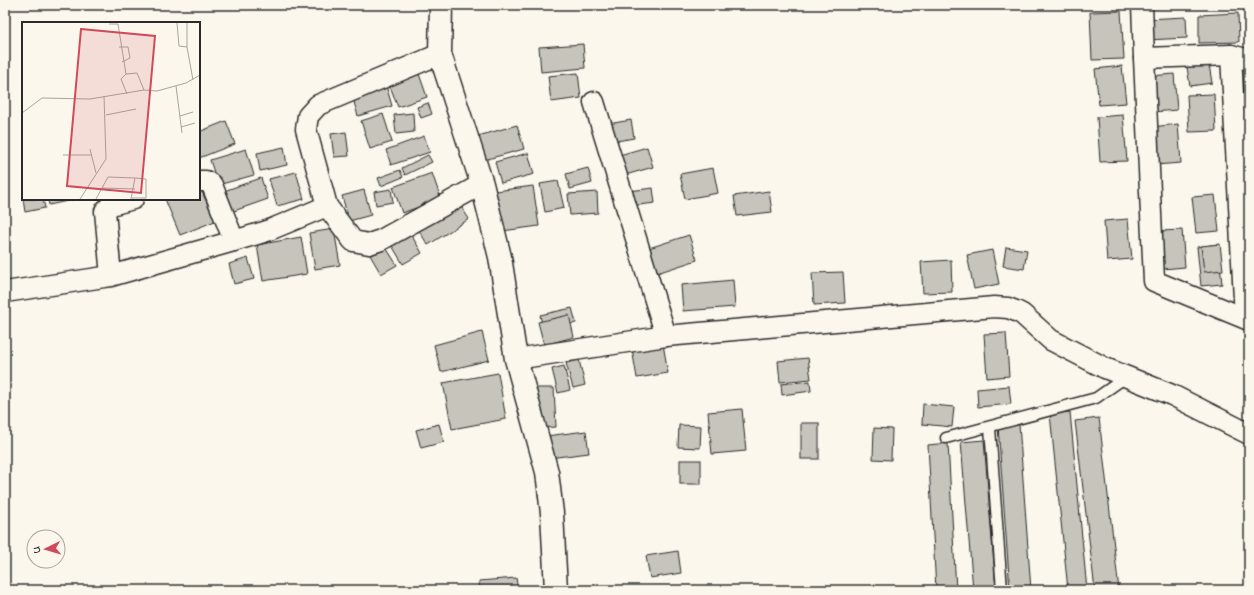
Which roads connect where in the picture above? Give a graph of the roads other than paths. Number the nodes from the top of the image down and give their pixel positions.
1 (441, 5) edge
2 (1142, 5) edge
3 (440, 54) junction
4 (1144, 58) junction
5 (1240, 58) edge
6 (594, 102) dead end
7 (200, 181) edge
8 (482, 184) junction
9 (130, 200) edge
10 (327, 206) junction
11 (234, 241) junction
12 (111, 276) junction
13 (5, 292) edge
14 (1247, 319) edge
15 (666, 336) junction
16 (516, 359) junction
17 (1126, 377) junction
18 (990, 428) junction
19 (1249, 434) edge
20 (946, 438) dead end
21 (556, 590) edge
22 (1002, 590) edge

1 - 3 street
2 - 4 street
3 - 8 street
3 - 10 street
4 - 5 street
4 - 14 street
5 - 14 street
6 - 15 street
7 - 11 street
8 - 10 street
8 - 16 street
9 - 12 street
10 - 11 street
11 - 12 street
12 - 13 street
15 - 16 street
15 - 17 street
16 - 21 street
17 - 18 lane
17 - 19 street
18 - 20 lane
18 - 22 lane

